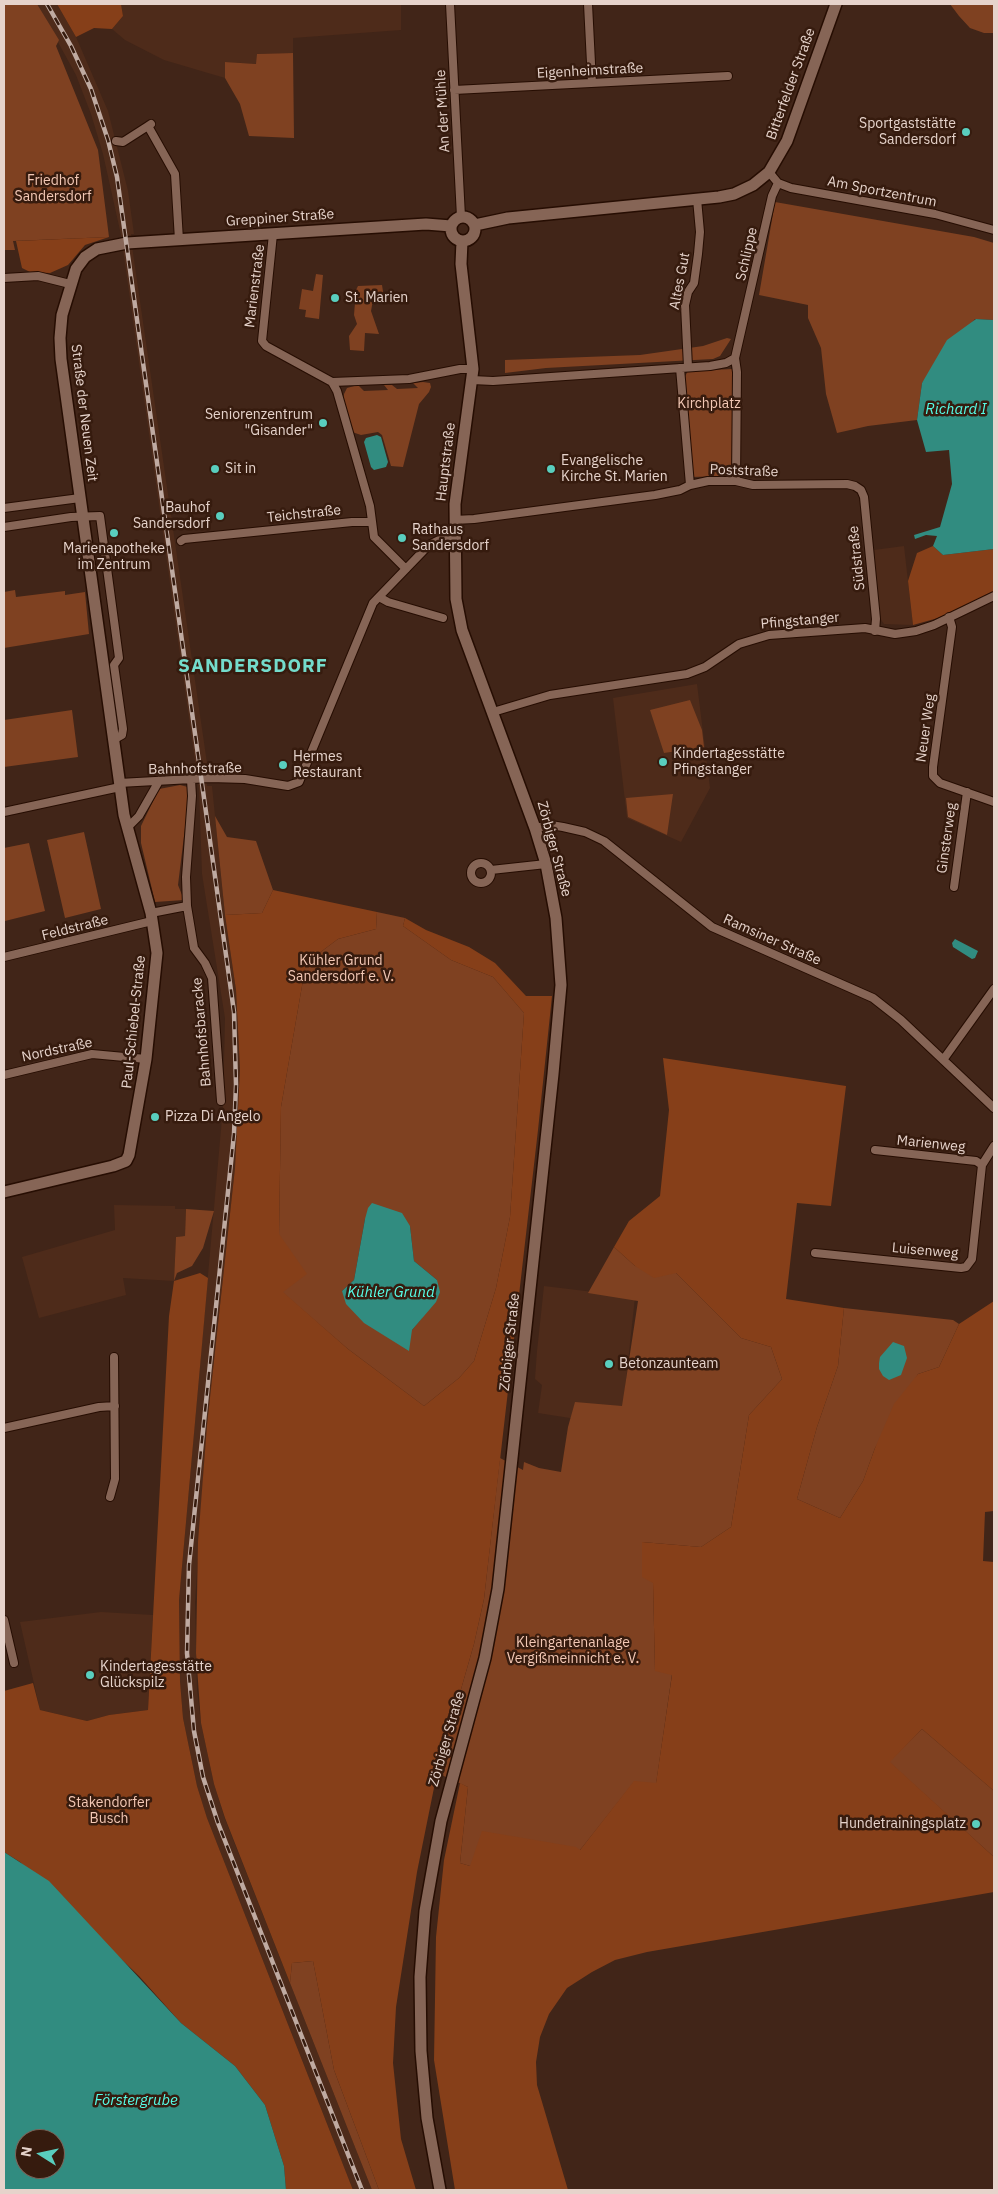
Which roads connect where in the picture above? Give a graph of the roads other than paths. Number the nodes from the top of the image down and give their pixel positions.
1 (450, 4) edge
2 (588, 4) edge
3 (836, 4) edge
4 (728, 76) dead end
5 (592, 83) junction
6 (454, 90) junction
7 (116, 141) dead end
8 (769, 172) junction
9 (778, 182) junction
10 (697, 199) junction
11 (461, 217) junction
12 (475, 225) junction
13 (451, 226) junction
14 (994, 230) edge
15 (273, 234) junction
16 (179, 240) junction
17 (462, 241) junction
18 (110, 245) joint
19 (4, 278) edge
20 (70, 284) junction
21 (735, 358) junction
22 (684, 367) junction
23 (473, 374) junction
24 (332, 382) junction
25 (736, 481) junction
26 (690, 485) junction
27 (855, 486) joint
28 (80, 498) junction
29 (4, 508) edge
30 (83, 517) junction
31 (454, 520) junction
32 (372, 522) junction
33 (4, 527) edge
34 (454, 539) junction
35 (180, 541) dead end
36 (406, 569) junction
37 (110, 596) junction
38 (994, 596) edge
39 (379, 597) junction
40 (94, 598) junction
41 (949, 617) junction
42 (444, 618) dead end
43 (875, 631) junction
44 (108, 664) junction
45 (493, 712) junction
46 (191, 780) junction
47 (159, 781) junction
48 (120, 785) junction
49 (967, 792) junction
50 (994, 802) edge
51 (4, 812) edge
52 (127, 828) junction
53 (535, 828) junction
54 (546, 864) junction
55 (491, 870) dead end
56 (954, 887) dead end
57 (187, 906) junction
58 (151, 917) junction
59 (4, 957) edge
60 (994, 990) edge
61 (146, 1059) junction
62 (944, 1060) junction
63 (4, 1075) edge
64 (221, 1101) dead end
65 (994, 1108) edge
66 (994, 1146) edge
67 (875, 1150) dead end
68 (982, 1164) junction
69 (4, 1192) edge
70 (815, 1253) dead end
71 (114, 1357) dead end
72 (115, 1406) junction
73 (4, 1428) edge
74 (110, 1497) dead end
75 (4, 1620) edge
76 (14, 1663) dead end
77 (440, 2190) edge

1 - 6 street, An der Mühle
2 - 5 street
3 - 8 street, Bitterfelder Straße
4 - 5 street, Eigenheimstraße
5 - 6 street, Eigenheimstraße
6 - 11 street, An der Mühle
7 - 16 street
8 - 9 street, Am Sportzentrum
8 - 10 street
9 - 14 street, Am Sportzentrum
9 - 21 street, Schlippe
10 - 12 street
10 - 22 street, Altes Gut
11 - 12 street
11 - 13 street
12 - 17 street
13 - 15 street, Greppiner Straße
13 - 17 street
15 - 16 street, Greppiner Straße
15 - 24 street, Marienstraße
16 - 18 street, Greppiner Straße
17 - 23 street, Hauptstraße
18 - 20 street, Straße der Neuen Zeit
19 - 20 street
20 - 28 street, Straße der Neuen Zeit
21 - 22 street
21 - 25 street
22 - 23 street
22 - 26 street
23 - 24 street
23 - 31 street, Hauptstraße
24 - 32 street
25 - 26 street, Poststraße
25 - 27 street, Poststraße
26 - 31 street, Poststraße
27 - 43 street, Südstraße
28 - 29 street
28 - 30 street, Straße der Neuen Zeit
30 - 33 street
30 - 37 street, Straße der Neuen Zeit
30 - 40 street, Straße der Neuen Zeit
31 - 34 street, Hauptstraße
32 - 35 street, Teichstraße
32 - 36 street
34 - 36 street, Bahnhofstraße
34 - 45 street, Hauptstraße
36 - 39 street, Bahnhofstraße
37 - 40 street
37 - 44 street, Straße der Neuen Zeit
38 - 41 street, Pfingstanger
39 - 42 street
39 - 46 street, Bahnhofstraße
40 - 44 street, Straße der Neuen Zeit
41 - 43 street, Pfingstanger
41 - 49 street, Neuer Weg
43 - 45 street, Pfingstanger
44 - 48 street, Straße der Neuen Zeit
45 - 53 street, Zörbiger Straße
46 - 47 street, Bahnhofstraße
46 - 57 street, Bahnhofsbaracke
47 - 48 street, Bahnhofstraße
47 - 52 street
48 - 51 street, Bahnhofstraße
48 - 52 street, Paul-Schiebel-Straße
49 - 50 street, Neuer Weg
49 - 56 street, Ginsterweg
52 - 58 street, Paul-Schiebel-Straße
53 - 54 street, Zörbiger Straße
53 - 62 street, Ramsiner Straße
54 - 55 street
54 - 77 street, Zörbiger Straße
57 - 58 street
57 - 64 street, Bahnhofsbaracke
58 - 59 street, Feldstraße
58 - 61 street, Paul-Schiebel-Straße
60 - 62 street
61 - 63 street, Nordstraße
61 - 69 street, Paul-Schiebel-Straße
62 - 65 street, Ramsiner Straße
66 - 68 street, Luisenweg
67 - 68 street, Marienweg
68 - 70 street, Luisenweg
71 - 72 street
72 - 73 street
72 - 74 street
75 - 76 street

